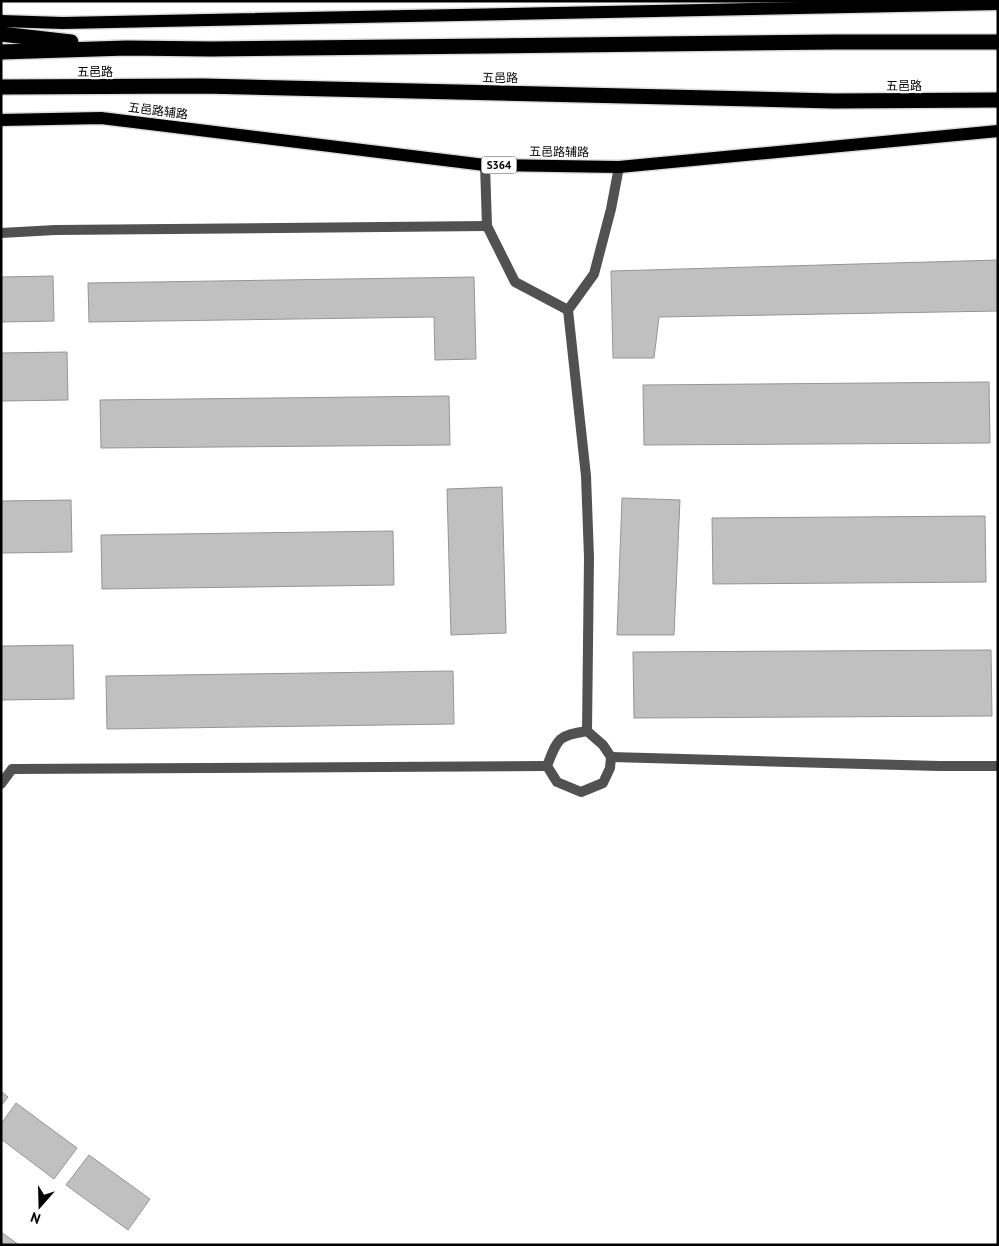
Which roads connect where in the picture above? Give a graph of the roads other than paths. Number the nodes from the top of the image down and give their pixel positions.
1 (998, 4) edge
2 (1, 22) edge
3 (1, 34) edge
4 (998, 42) edge
5 (127, 48) junction
6 (1, 52) edge
7 (1, 87) edge
8 (67, 87) junction
9 (1, 97) edge
10 (998, 100) edge
11 (1, 120) edge
12 (998, 131) edge
13 (485, 165) junction
14 (619, 167) junction
15 (487, 226) junction
16 (1, 233) edge
17 (568, 310) junction
18 (588, 731) junction
19 (612, 756) junction
20 (547, 766) junction
21 (998, 766) edge
22 (1, 784) edge

1 - 2 main road
3 - 5 highway
4 - 5 highway, 五邑路
5 - 6 highway, 五邑路
7 - 8 highway, 五邑路
8 - 9 highway
8 - 10 highway, 五邑路
11 - 13 main road, 五邑路辅路 / S364
12 - 14 main road, 五邑路辅路 / S364
13 - 14 main road, 五邑路辅路 / S364
13 - 15 street
14 - 17 street
15 - 16 street
15 - 17 street
17 - 18 street
18 - 19 street
18 - 20 street
19 - 20 street
19 - 21 street
20 - 22 street

